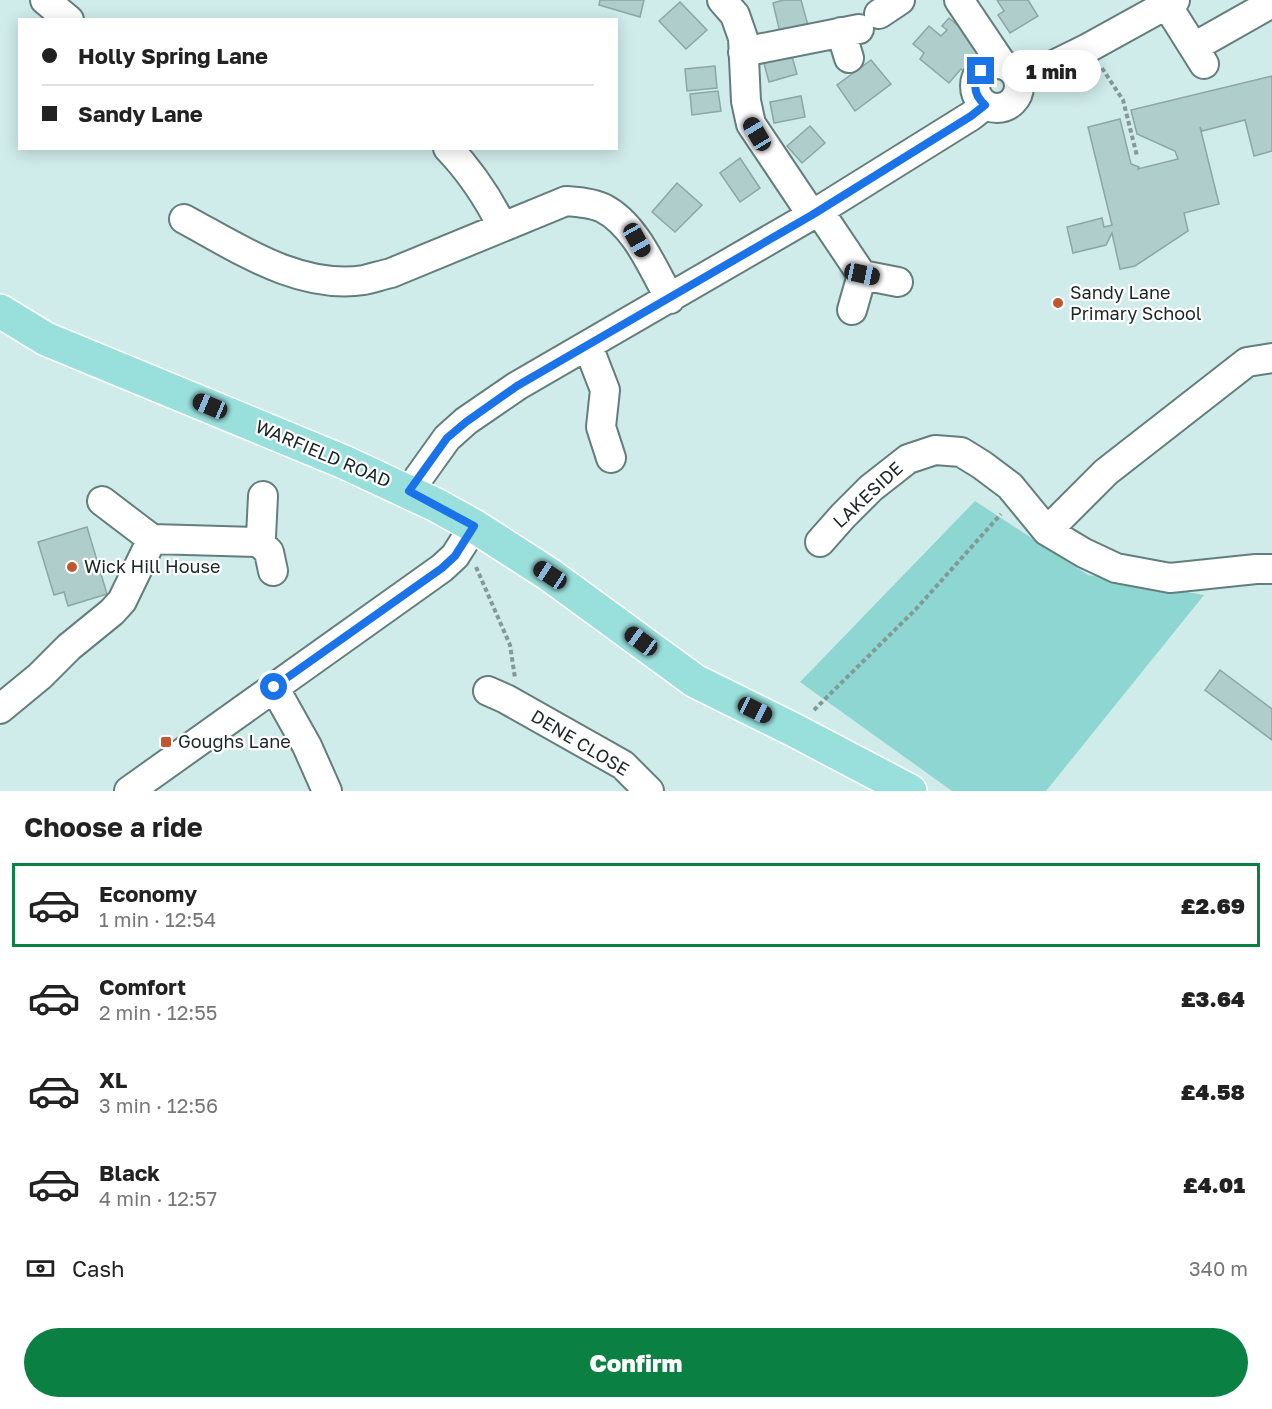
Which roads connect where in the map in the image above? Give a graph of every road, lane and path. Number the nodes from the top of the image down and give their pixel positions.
1 (45, 0) edge
2 (722, 0) edge
3 (959, 0) edge
4 (1171, 2) edge
5 (1272, 3) edge
6 (67, 18) edge
7 (866, 27) edge
8 (1094, 44) junction
9 (743, 52) junction
10 (1011, 72) junction
11 (450, 150) edge
12 (1137, 156) dead end
13 (816, 213) junction
14 (183, 219) dead end
15 (502, 226) junction
16 (862, 274) junction
17 (898, 282) dead end
18 (670, 299) junction
19 (852, 310) dead end
20 (0, 311) edge
21 (588, 346) junction
22 (1272, 358) edge
23 (611, 458) dead end
24 (409, 491) junction
25 (1018, 495) junction
26 (263, 496) dead end
27 (102, 501) dead end
28 (474, 526) junction
29 (1047, 531) junction
30 (152, 539) junction
31 (259, 542) junction
32 (820, 542) dead end
33 (472, 559) dead end
34 (1272, 569) edge
35 (273, 571) dead end
36 (274, 687) junction
37 (503, 690) joint
38 (0, 709) edge
39 (794, 730) junction
40 (129, 791) edge
41 (327, 791) edge
42 (650, 791) edge
43 (910, 791) edge

1 - 6 street
2 - 9 street
3 - 10 street
4 - 5 street
4 - 8 street
7 - 9 street
8 - 10 street
8 - 12 path
9 - 13 street
10 - 13 street
11 - 15 street
13 - 16 street
13 - 18 street
14 - 15 street
15 - 18 street
16 - 17 street
16 - 19 street
18 - 21 street
20 - 24 main road, WARFIELD ROAD
21 - 23 street
21 - 24 street
22 - 29 street
24 - 28 main road, WARFIELD ROAD
25 - 29 street, LAKESIDE
25 - 32 street, LAKESIDE
25 - 39 path
26 - 31 street
27 - 30 street
28 - 36 street
28 - 39 main road, WARFIELD ROAD
29 - 34 street, LAKESIDE
30 - 31 street
30 - 38 street
31 - 35 street
33 - 37 path
36 - 40 street
36 - 41 street
37 - 42 street, DENE CLOSE
39 - 43 main road, WARFIELD ROAD

